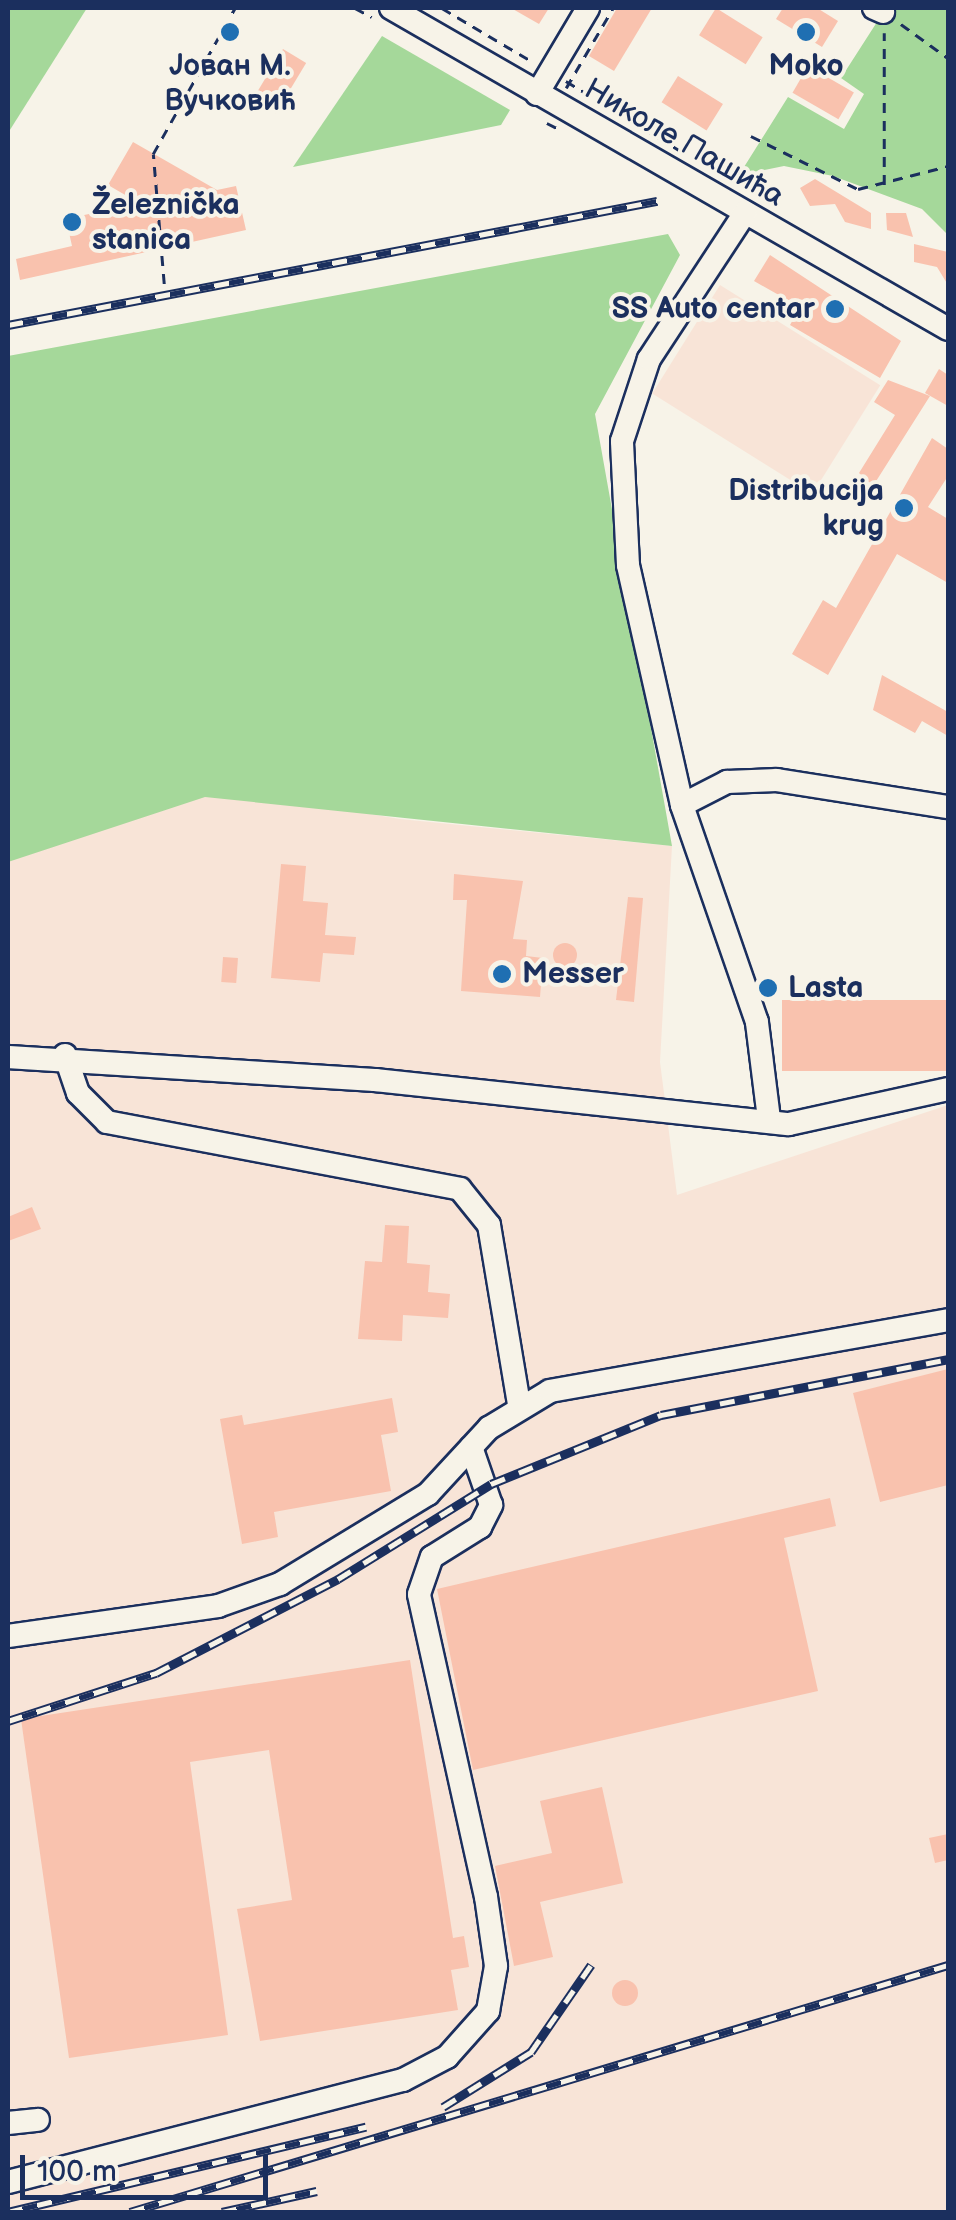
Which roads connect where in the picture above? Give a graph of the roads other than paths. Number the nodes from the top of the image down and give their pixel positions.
1 (390, 8) edge
2 (588, 8) edge
3 (538, 94) junction
4 (745, 213) junction
5 (948, 329) edge
6 (682, 804) junction
7 (948, 807) edge
8 (65, 1055) junction
9 (8, 1057) edge
10 (948, 1089) edge
11 (770, 1119) junction
12 (948, 1320) edge
13 (519, 1405) junction
14 (471, 1447) junction
15 (8, 1636) edge
16 (38, 2120) dead end
17 (8, 2123) edge
18 (8, 2182) edge

1 - 3 street, Николе Пашића
2 - 3 street
3 - 4 street, Николе Пашића
4 - 5 street, Николе Пашића
4 - 6 street
6 - 7 street
6 - 11 street
8 - 9 street
8 - 11 street
8 - 13 street
10 - 11 street
12 - 13 street
13 - 14 street
14 - 15 street
14 - 18 street
16 - 17 street

